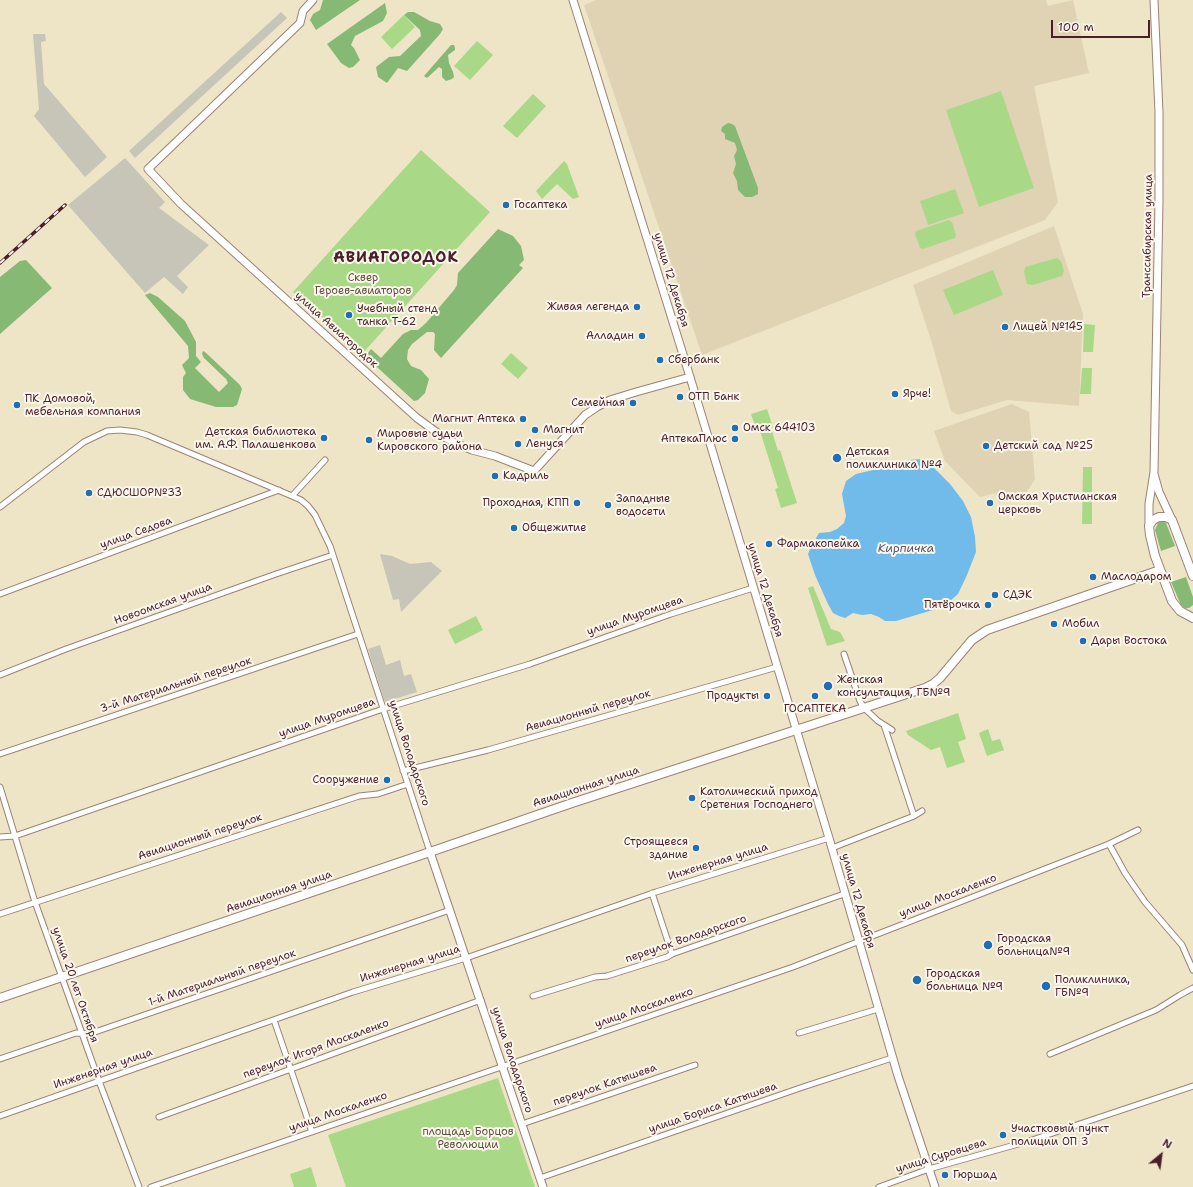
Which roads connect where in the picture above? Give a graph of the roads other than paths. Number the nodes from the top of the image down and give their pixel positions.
1 (313, 0) edge
2 (573, 0) edge
3 (1154, 0) edge
4 (690, 377) junction
5 (325, 460) dead end
6 (1154, 472) junction
7 (279, 490) junction
8 (292, 496) junction
9 (0, 507) edge
10 (1172, 520) junction
11 (1149, 526) junction
12 (333, 555) junction
13 (1160, 570) junction
14 (1193, 576) edge
15 (753, 588) junction
16 (0, 594) edge
17 (1193, 610) edge
18 (1180, 611) junction
19 (1193, 618) edge
20 (358, 634) junction
21 (844, 654) dead end
22 (776, 667) junction
23 (0, 675) edge
24 (864, 708) junction
25 (383, 709) junction
26 (884, 726) junction
27 (796, 730) junction
28 (892, 730) dead end
29 (0, 754) edge
30 (403, 770) junction
31 (408, 784) junction
32 (0, 787) edge
33 (922, 811) dead end
34 (914, 816) junction
35 (1138, 830) dead end
36 (15, 836) junction
37 (0, 837) edge
38 (829, 838) junction
39 (1109, 844) junction
40 (832, 848) junction
41 (430, 852) junction
42 (652, 893) junction
43 (844, 894) junction
44 (36, 902) junction
45 (450, 910) junction
46 (0, 914) edge
47 (859, 942) junction
48 (672, 954) junction
49 (466, 958) junction
50 (1193, 970) edge
51 (62, 977) junction
52 (1193, 988) edge
53 (533, 996) dead end
54 (0, 998) edge
55 (481, 1000) junction
56 (878, 1009) junction
57 (274, 1020) junction
58 (798, 1033) dead end
59 (82, 1034) junction
60 (1050, 1054) dead end
61 (892, 1058) junction
62 (0, 1060) edge
63 (695, 1065) dead end
64 (503, 1066) junction
65 (290, 1069) junction
66 (99, 1081) junction
67 (1193, 1086) edge
68 (0, 1116) edge
69 (159, 1117) dead end
70 (522, 1124) junction
71 (312, 1132) junction
72 (929, 1169) junction
73 (540, 1178) junction
74 (139, 1187) edge
75 (152, 1187) edge
76 (543, 1187) edge
77 (879, 1187) edge
78 (935, 1187) edge

1 - 4 main road, улица Авиагородок
2 - 4 main road, улица 12 Декабря
3 - 6 main road, Транссибирская улица
4 - 15 main road, улица 12 Декабря
5 - 8 street
6 - 10 main road
6 - 11 main road
7 - 8 street, улица Володарского
7 - 9 street, улица Володарского
7 - 16 street, улица Седова
8 - 12 street, улица Володарского
10 - 11 main road
10 - 14 main road
11 - 13 main road
12 - 20 street, улица Володарского
12 - 23 street, Новоомская улица
13 - 18 main road
13 - 24 main road, Авиационная улица
15 - 22 main road, улица 12 Декабря
15 - 25 street, улица Муромцева
17 - 18 main road
18 - 19 main road
20 - 25 street, улица Володарского
20 - 29 street, 3-й Материальный переулок
21 - 24 street
22 - 27 main road, улица 12 Декабря
22 - 30 street, Авиационный переулок
24 - 26 street
24 - 27 main road, Авиационная улица
25 - 30 street, улица Володарского
25 - 36 street, улица Муромцева
26 - 28 street
26 - 34 street
27 - 38 main road, улица 12 Декабря
27 - 41 main road, Авиационная улица
30 - 31 street, улица Володарского
31 - 41 street, улица Володарского
31 - 44 street, Авиационный переулок
32 - 36 street, улица 20 лет Октября
33 - 34 street
34 - 40 street
35 - 39 street, улица Москаленко
36 - 37 street, улица Муромцева
36 - 44 street, улица 20 лет Октября
38 - 40 main road, улица 12 Декабря
38 - 42 street, Инженерная улица
39 - 47 street, улица Москаленко
39 - 50 street
40 - 43 main road, улица 12 Декабря
41 - 45 main road, улица Володарского
41 - 51 main road, Авиационная улица
42 - 48 street
42 - 49 street, Инженерная улица
43 - 47 main road, улица 12 Декабря
43 - 48 street, переулок Володарского
44 - 46 street, Авиационный переулок
44 - 51 street, улица 20 лет Октября
45 - 49 main road, улица Володарского
45 - 59 street, 1-й Материальный переулок
47 - 56 main road, улица 12 Декабря
47 - 64 street, улица Москаленко
48 - 53 street, переулок Володарского
49 - 55 main road, улица Володарского
49 - 57 street, Инженерная улица
51 - 54 main road, Авиационная улица
51 - 59 street, улица 20 лет Октября
52 - 60 street
55 - 64 main road, улица Володарского
55 - 65 street, переулок Игоря Москаленко
56 - 58 street
56 - 61 main road, улица 12 Декабря
57 - 65 street
57 - 66 street, Инженерная улица
59 - 62 street, 1-й Материальный переулок
59 - 66 street, улица 20 лет Октября
61 - 72 main road, улица 12 Декабря
61 - 73 street, улица Бориса Катышева
63 - 70 street, переулок Катышева
64 - 70 main road, улица Володарского
64 - 71 street, улица Москаленко
65 - 69 street, переулок Игоря Москаленко
65 - 71 street
66 - 68 street, Инженерная улица
66 - 74 street, улица 20 лет Октября
67 - 72 street, улица Суровцева
70 - 73 main road, улица Володарского
71 - 75 street, улица Москаленко
72 - 77 street, улица Суровцева
72 - 78 main road, улица 12 Декабря
73 - 76 main road, улица Володарского

